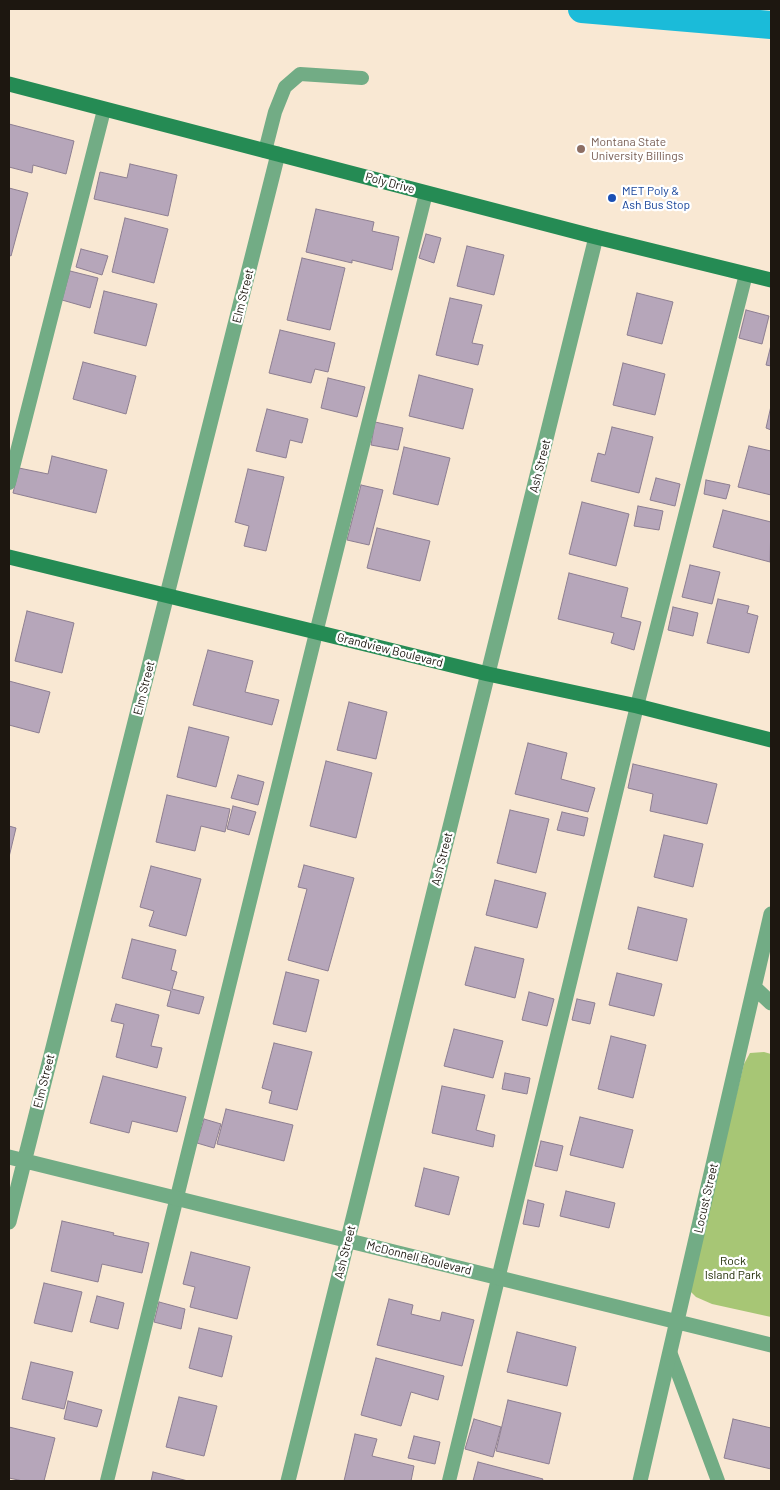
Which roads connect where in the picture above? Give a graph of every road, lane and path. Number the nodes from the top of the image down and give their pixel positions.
1 (362, 78) dead end
2 (9, 84) edge
3 (104, 110) junction
4 (272, 153) junction
5 (426, 193) junction
6 (596, 237) junction
7 (746, 274) junction
8 (771, 280) edge
9 (9, 483) edge
10 (9, 557) edge
11 (167, 597) junction
12 (316, 633) junction
13 (488, 674) junction
14 (636, 706) junction
15 (771, 740) edge
16 (771, 914) edge
17 (754, 987) junction
18 (771, 1003) edge
19 (9, 1157) edge
20 (24, 1161) junction
21 (176, 1198) junction
22 (9, 1222) edge
23 (348, 1240) junction
24 (498, 1278) junction
25 (677, 1322) junction
26 (771, 1345) edge
27 (670, 1352) junction
28 (107, 1481) edge
29 (288, 1481) edge
30 (449, 1481) edge
31 (640, 1481) edge
32 (718, 1481) edge

1 - 4 lane
2 - 3 street, Poly Drive
3 - 4 street, Poly Drive
3 - 9 lane
4 - 5 street, Poly Drive
4 - 11 street, Elm Street
5 - 6 street, Poly Drive
5 - 12 lane
6 - 7 street, Poly Drive
6 - 13 street, Ash Street
7 - 8 street, Poly Drive
7 - 14 lane
10 - 11 street, Grandview Boulevard
11 - 12 street, Grandview Boulevard
11 - 20 street, Elm Street
12 - 13 street, Grandview Boulevard
12 - 21 lane
13 - 14 street, Grandview Boulevard
13 - 23 street, Ash Street
14 - 15 street, Grandview Boulevard
14 - 24 lane
16 - 17 street, Locust Street
17 - 18 street
17 - 25 street, Locust Street
19 - 20 street, McDonnell Boulevard
20 - 21 street, McDonnell Boulevard
20 - 22 street, Elm Street
21 - 23 street, McDonnell Boulevard
21 - 28 lane
23 - 24 street, McDonnell Boulevard
23 - 29 street, Ash Street
24 - 25 street, McDonnell Boulevard
24 - 30 lane
25 - 26 street, McDonnell Boulevard
25 - 27 street, Locust Street
27 - 31 street, Locust Street
27 - 32 lane

